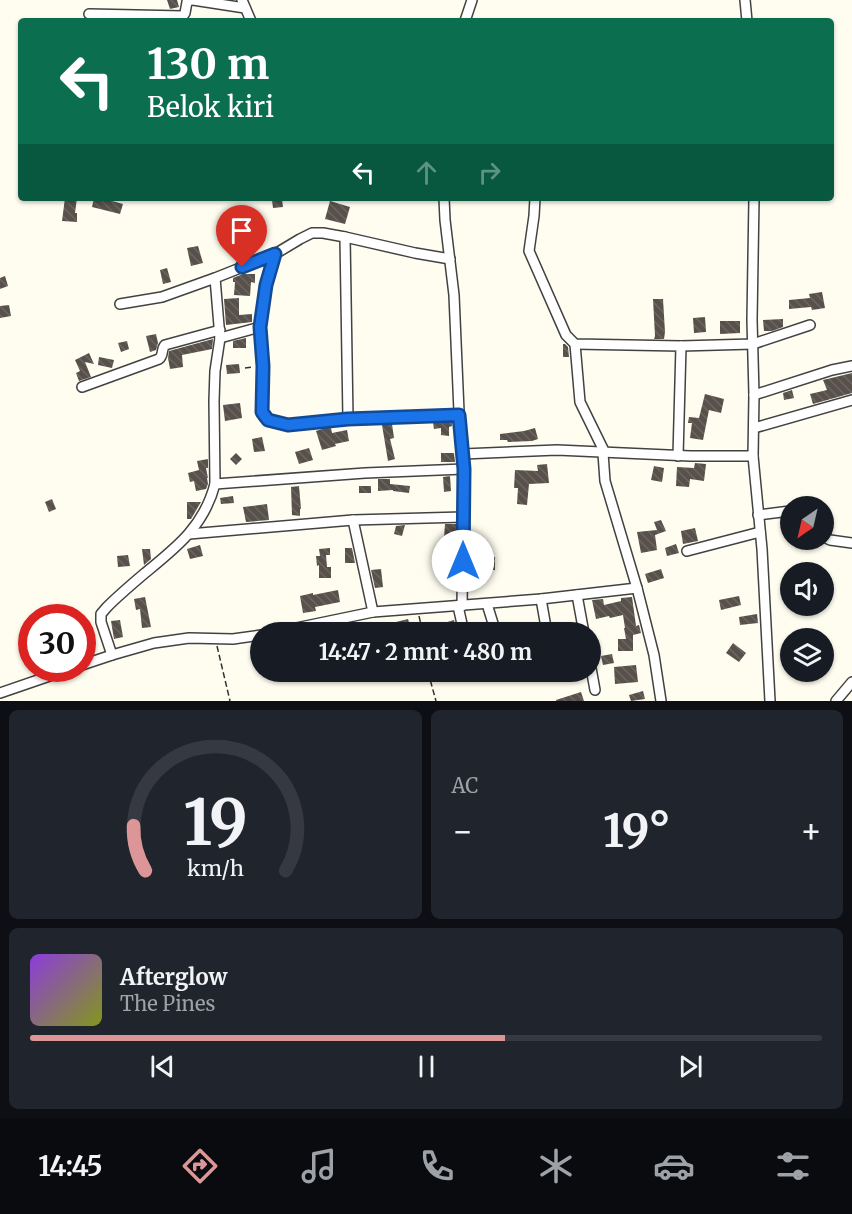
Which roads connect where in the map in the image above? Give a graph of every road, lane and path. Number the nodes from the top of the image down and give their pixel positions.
1 (192, 0) edge
2 (472, 0) edge
3 (745, 0) edge
4 (243, 4) edge
5 (89, 14) dead end
6 (250, 18) edge
7 (466, 18) edge
8 (747, 18) edge
9 (444, 201) edge
10 (534, 201) edge
11 (754, 201) edge
12 (345, 237) junction
13 (275, 254) junction
14 (450, 259) junction
15 (215, 278) junction
16 (120, 304) dead end
17 (810, 325) dead end
18 (260, 327) junction
19 (220, 334) junction
20 (575, 344) junction
21 (753, 344) junction
22 (681, 346) junction
23 (852, 366) edge
24 (82, 387) dead end
25 (754, 395) junction
26 (852, 400) edge
27 (459, 415) junction
28 (348, 419) junction
29 (754, 428) junction
30 (604, 453) junction
31 (463, 454) junction
32 (678, 456) junction
33 (753, 456) junction
34 (464, 469) junction
35 (215, 484) junction
36 (780, 512) edge
37 (758, 515) junction
38 (463, 517) junction
39 (352, 519) junction
40 (760, 532) junction
41 (189, 534) junction
42 (834, 541) edge
43 (852, 543) edge
44 (687, 551) dead end
45 (637, 588) junction
46 (577, 595) junction
47 (541, 599) junction
48 (487, 604) junction
49 (460, 606) junction
50 (417, 609) junction
51 (373, 612) junction
52 (325, 622) edge
53 (420, 622) edge
54 (462, 622) edge
55 (493, 622) edge
56 (545, 622) edge
57 (582, 622) edge
58 (250, 638) edge
59 (215, 639) junction
60 (112, 655) junction
61 (96, 660) edge
62 (32, 682) edge
63 (431, 682) edge
64 (594, 682) edge
65 (852, 682) edge
66 (595, 690) dead end
67 (0, 693) edge
68 (230, 701) edge
69 (436, 701) edge
70 (662, 701) edge
71 (770, 701) edge
72 (836, 701) edge

1 - 4 street
1 - 5 street
2 - 7 street
3 - 8 street
4 - 6 street
9 - 14 street
10 - 20 street
11 - 21 street
12 - 13 street
12 - 14 street
12 - 28 street
13 - 15 street
13 - 18 street
14 - 27 street
15 - 16 street
15 - 19 street
17 - 21 street
18 - 19 street
18 - 28 street
19 - 24 street
19 - 35 street
20 - 22 street
20 - 30 street
21 - 22 street
21 - 25 street
22 - 32 street
23 - 25 street
25 - 29 street
26 - 29 street
27 - 28 street
27 - 31 street
29 - 33 street
30 - 31 street
30 - 32 street
30 - 45 street
31 - 34 street
32 - 33 street
33 - 37 street
34 - 35 street
34 - 38 street
35 - 41 street
36 - 37 street
37 - 40 street
38 - 39 street
38 - 49 street
39 - 41 street
39 - 51 street
40 - 44 street
40 - 71 street
41 - 60 street
42 - 43 street
45 - 46 street
45 - 70 street
46 - 47 street
46 - 57 street
47 - 48 street
47 - 56 street
48 - 49 street
48 - 55 street
49 - 50 street
49 - 54 street
50 - 51 street
50 - 53 path
51 - 52 street
58 - 59 street
59 - 60 street
59 - 68 path
60 - 61 street
62 - 67 street
63 - 69 path
64 - 66 street
65 - 72 street

